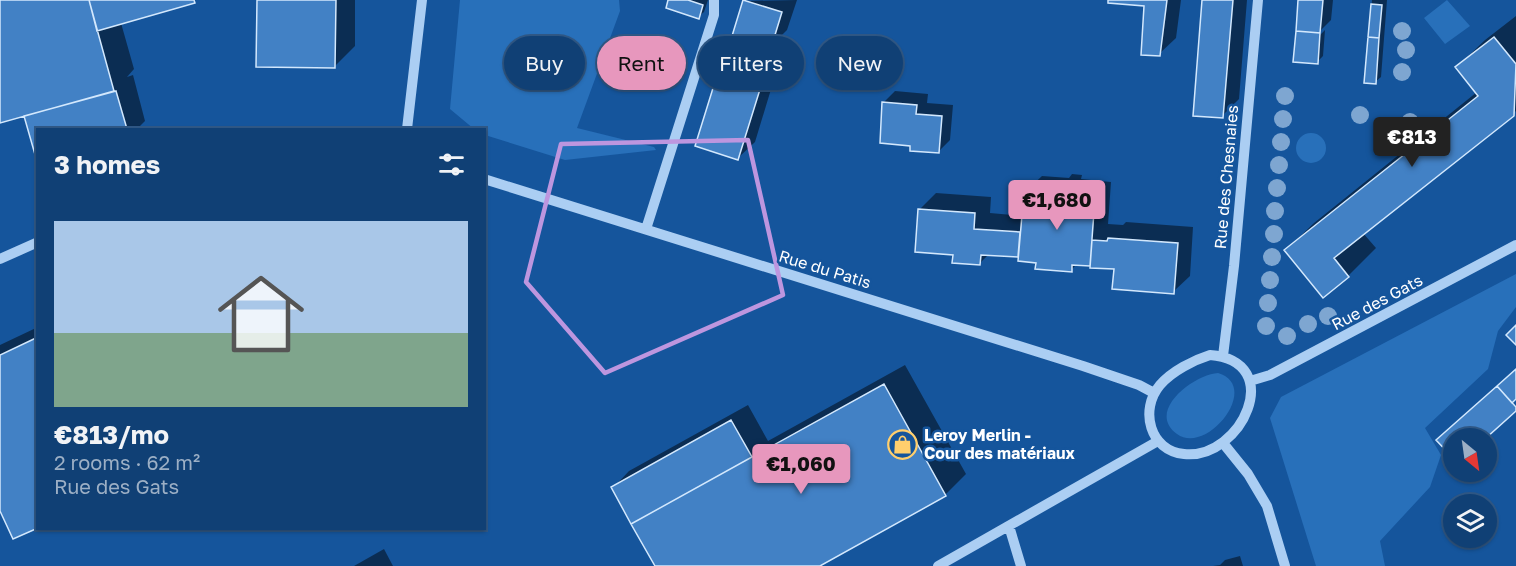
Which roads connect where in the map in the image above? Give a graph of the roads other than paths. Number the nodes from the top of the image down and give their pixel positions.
1 (422, 0) edge
2 (714, 0) edge
3 (1258, 0) edge
4 (407, 128) edge
5 (486, 179) edge
6 (646, 229) junction
7 (36, 243) edge
8 (1516, 245) edge
9 (0, 259) edge
10 (1223, 356) junction
11 (1250, 381) junction
12 (1154, 393) junction
13 (1158, 441) junction
14 (1223, 443) junction
15 (1009, 526) junction
16 (938, 566) edge
17 (1021, 566) edge
18 (1285, 566) edge

1 - 4 street
2 - 6 street
3 - 10 street, Rue des Chesnaies
5 - 6 street, Rue du Patis
6 - 12 street, Rue du Patis
7 - 9 street
8 - 11 street, Rue des Gats
10 - 11 street
10 - 12 street
11 - 14 street
12 - 13 street
13 - 14 street
13 - 15 street
14 - 18 street
15 - 16 street
15 - 17 street

